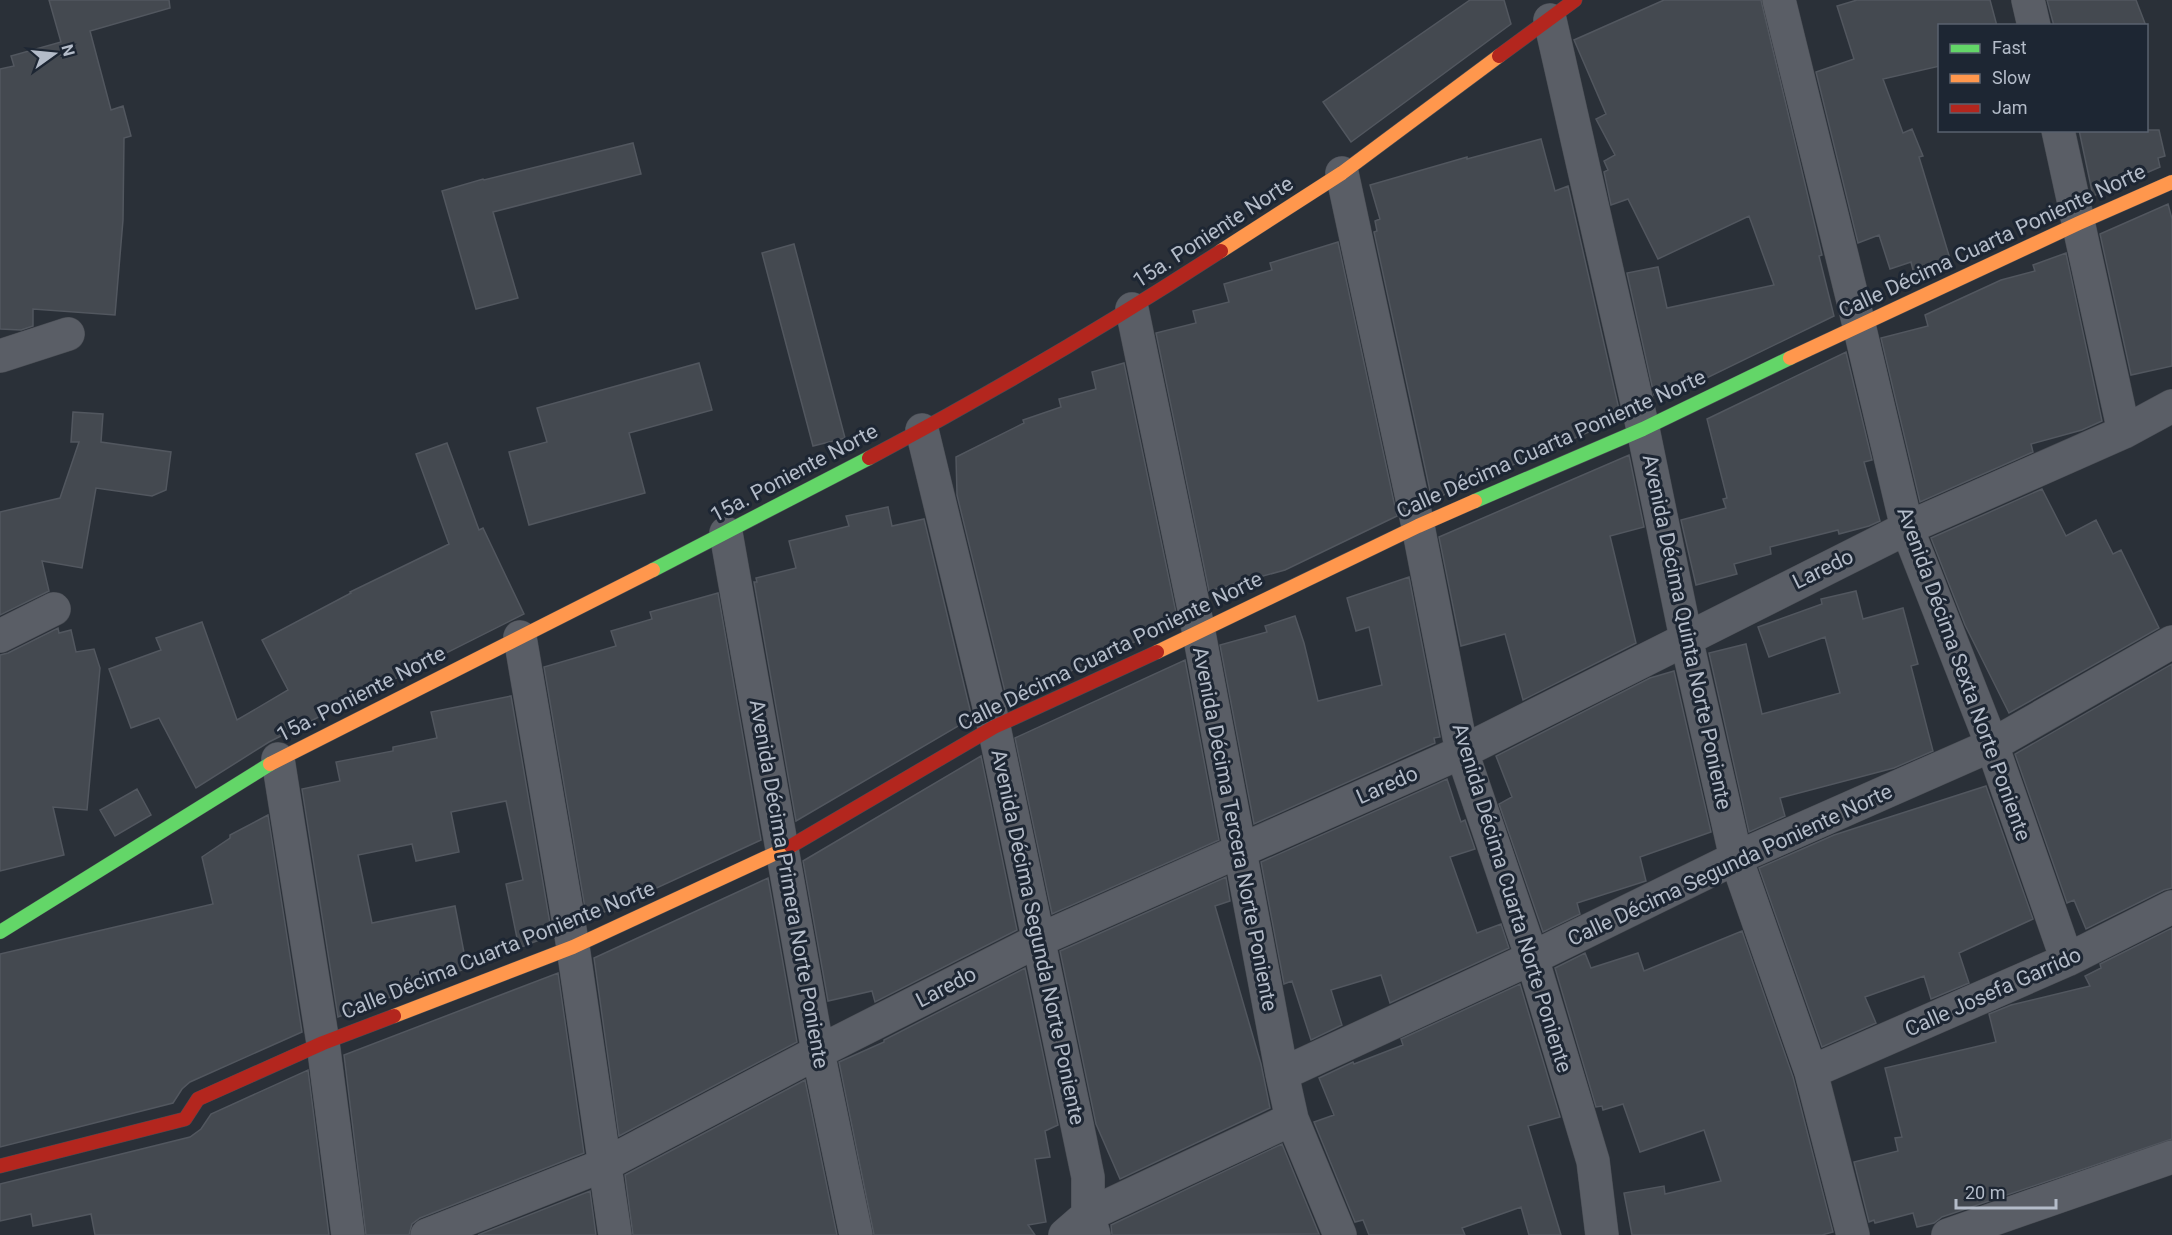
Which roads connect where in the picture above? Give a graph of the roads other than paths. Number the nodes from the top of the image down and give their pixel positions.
1 (1779, 0) edge
2 (2028, 0) edge
3 (1563, 10) edge
4 (2034, 24) edge
5 (2058, 132) edge
6 (1342, 172) junction
7 (2172, 182) edge
8 (2079, 222) junction
9 (1132, 309) junction
10 (1859, 325) junction
11 (68, 334) dead end
12 (0, 356) edge
13 (2172, 406) edge
14 (1643, 429) junction
15 (922, 430) junction
16 (2124, 432) junction
17 (1418, 526) junction
18 (1907, 528) junction
19 (726, 533) junction
20 (54, 609) dead end
21 (1199, 633) junction
22 (0, 636) edge
23 (520, 637) junction
24 (1686, 638) junction
25 (2172, 642) edge
26 (994, 727) junction
27 (1992, 745) junction
28 (1462, 752) junction
29 (278, 759) junction
30 (784, 850) junction
31 (1239, 852) junction
32 (1736, 858) junction
33 (2172, 907) edge
34 (0, 932) edge
35 (1039, 940) junction
36 (573, 947) junction
37 (1532, 958) junction
38 (2067, 960) junction
39 (323, 1043) junction
40 (818, 1052) junction
41 (1811, 1072) junction
42 (1281, 1074) junction
43 (1292, 1119) junction
44 (2172, 1157) edge
45 (604, 1165) junction
46 (0, 1166) edge
47 (1082, 1228) edge
48 (348, 1235) edge
49 (427, 1235) edge
50 (615, 1235) edge
51 (856, 1235) edge
52 (1340, 1235) edge
53 (1602, 1235) edge
54 (1853, 1235) edge
55 (1948, 1235) edge

1 - 10 street, Avenida Décima Sexta Norte Poniente
2 - 4 street
3 - 6 street, 15a. Poniente Norte
3 - 14 street, Avenida Décima Quinta Norte Poniente
5 - 8 street
6 - 9 street, 15a. Poniente Norte
6 - 17 street, Avenida Décima Cuarta Norte Poniente
7 - 8 street, Calle Décima Cuarta Poniente Norte
8 - 10 street, Calle Décima Cuarta Poniente Norte
8 - 16 street
9 - 15 street, 15a. Poniente Norte
9 - 21 street, Avenida Décima Tercera Norte Poniente
10 - 14 street, Calle Décima Cuarta Poniente Norte
10 - 18 street, Avenida Décima Sexta Norte Poniente
11 - 12 street
13 - 16 street, Laredo
14 - 17 street, Calle Décima Cuarta Poniente Norte
14 - 24 street, Avenida Décima Quinta Norte Poniente
15 - 19 street, 15a. Poniente Norte
15 - 26 street, Avenida Décima Segunda Norte Poniente
16 - 18 street, Laredo
17 - 21 street, Calle Décima Cuarta Poniente Norte
17 - 28 street, Avenida Décima Cuarta Norte Poniente
18 - 24 street, Laredo
18 - 27 street, Avenida Décima Sexta Norte Poniente
19 - 23 street, 15a. Poniente Norte
19 - 30 street, Avenida Décima Primera Norte Poniente
20 - 22 street
21 - 26 street, Calle Décima Cuarta Poniente Norte
21 - 31 street, Avenida Décima Tercera Norte Poniente
23 - 29 street, 15a. Poniente Norte
23 - 36 street
24 - 28 street, Laredo
24 - 32 street, Avenida Décima Quinta Norte Poniente
25 - 27 street, Calle Décima Segunda Poniente Norte
26 - 30 street, Calle Décima Cuarta Poniente Norte
26 - 35 street, Avenida Décima Segunda Norte Poniente
27 - 32 street, Calle Décima Segunda Poniente Norte
27 - 38 street, Avenida Décima Sexta Norte Poniente
28 - 31 street, Laredo
28 - 37 street, Avenida Décima Cuarta Norte Poniente
29 - 34 street, 15a. Poniente Norte
29 - 39 street
30 - 36 street, Calle Décima Cuarta Poniente Norte
30 - 40 street, Avenida Décima Primera Norte Poniente
31 - 35 street, Laredo
31 - 42 street, Avenida Décima Tercera Norte Poniente
32 - 37 street, Calle Décima Segunda Poniente Norte
32 - 41 street, Avenida Décima Quinta Norte Poniente
33 - 38 street, Calle Josefa Garrido
35 - 40 street, Laredo
35 - 47 street, Avenida Décima Segunda Norte Poniente
36 - 39 street, Calle Décima Cuarta Poniente Norte
36 - 45 street
37 - 42 street, Calle Décima Segunda Poniente Norte
37 - 53 street, Avenida Décima Cuarta Norte Poniente
38 - 41 street, Calle Josefa Garrido
39 - 46 street, Calle Décima Cuarta Poniente Norte
39 - 48 street
40 - 45 street, Laredo
40 - 51 street, Avenida Décima Primera Norte Poniente
41 - 54 street, Avenida Décima Quinta Norte Poniente
42 - 43 street, Avenida Décima Tercera Norte Poniente
43 - 47 street
43 - 52 street, Avenida Décima Tercera Norte Poniente
44 - 55 street
45 - 49 street, Laredo
45 - 50 street

